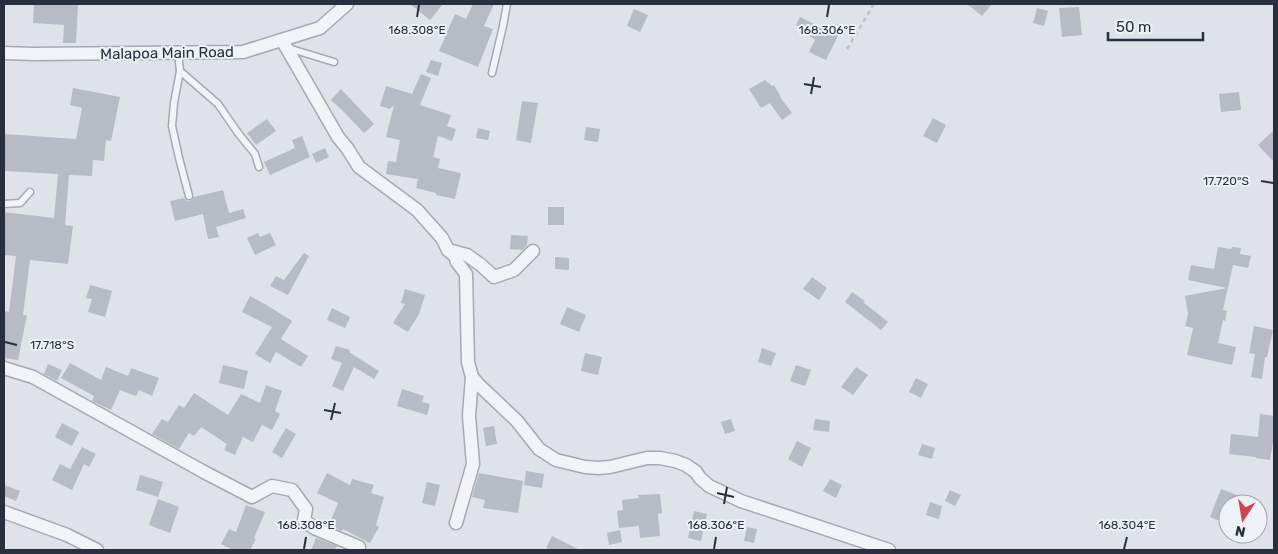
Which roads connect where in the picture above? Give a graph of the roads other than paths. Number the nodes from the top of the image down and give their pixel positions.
1 (347, 4) edge
2 (507, 4) edge
3 (284, 44) junction
4 (4, 53) edge
5 (178, 53) junction
6 (334, 62) dead end
7 (180, 71) junction
8 (492, 73) dead end
9 (259, 167) dead end
10 (30, 192) dead end
11 (189, 196) dead end
12 (4, 204) edge
13 (448, 250) junction
14 (533, 251) dead end
15 (4, 368) edge
16 (472, 376) junction
17 (4, 512) edge
18 (456, 523) dead end
19 (359, 547) dead end
20 (97, 550) edge
21 (889, 550) edge

1 - 3 street, Malapoa Main Road
2 - 8 lane
3 - 5 street, Malapoa Main Road
3 - 6 lane
3 - 13 street
4 - 5 street, Malapoa Main Road
5 - 7 lane
7 - 9 lane
7 - 11 lane
10 - 12 lane
13 - 14 street
13 - 16 street
15 - 19 street
16 - 18 street
16 - 21 street
17 - 20 street

